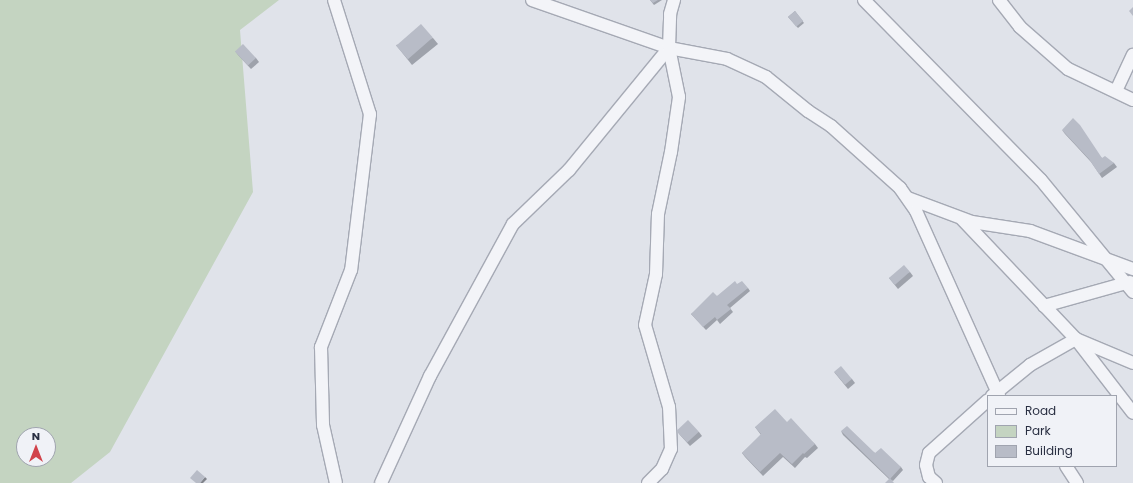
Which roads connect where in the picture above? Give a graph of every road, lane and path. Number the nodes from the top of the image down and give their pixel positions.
1 (334, 0) edge
2 (532, 0) edge
3 (674, 0) edge
4 (864, 0) edge
5 (999, 0) edge
6 (669, 48) junction
7 (1133, 55) edge
8 (1116, 91) junction
9 (1133, 100) edge
10 (908, 198) junction
11 (962, 218) junction
12 (1110, 262) junction
13 (1133, 269) edge
14 (1128, 283) edge
15 (1133, 292) edge
16 (1044, 306) junction
17 (1076, 339) junction
18 (1133, 362) edge
19 (994, 395) edge
20 (995, 395) edge
21 (987, 402) edge
22 (1133, 413) edge
23 (1067, 467) edge
24 (336, 483) edge
25 (381, 483) edge
26 (648, 483) edge
27 (936, 483) edge
28 (1077, 483) edge

1 - 24 street
2 - 6 street
3 - 6 street
4 - 12 street
5 - 8 street
6 - 10 street
6 - 25 street
6 - 26 street
7 - 8 street
8 - 9 street
10 - 11 street
10 - 19 street
11 - 12 street
11 - 16 street
12 - 13 street
12 - 14 street
14 - 15 street
14 - 16 street
16 - 17 street
17 - 18 street
17 - 20 street
17 - 22 street
21 - 27 street
23 - 28 street

